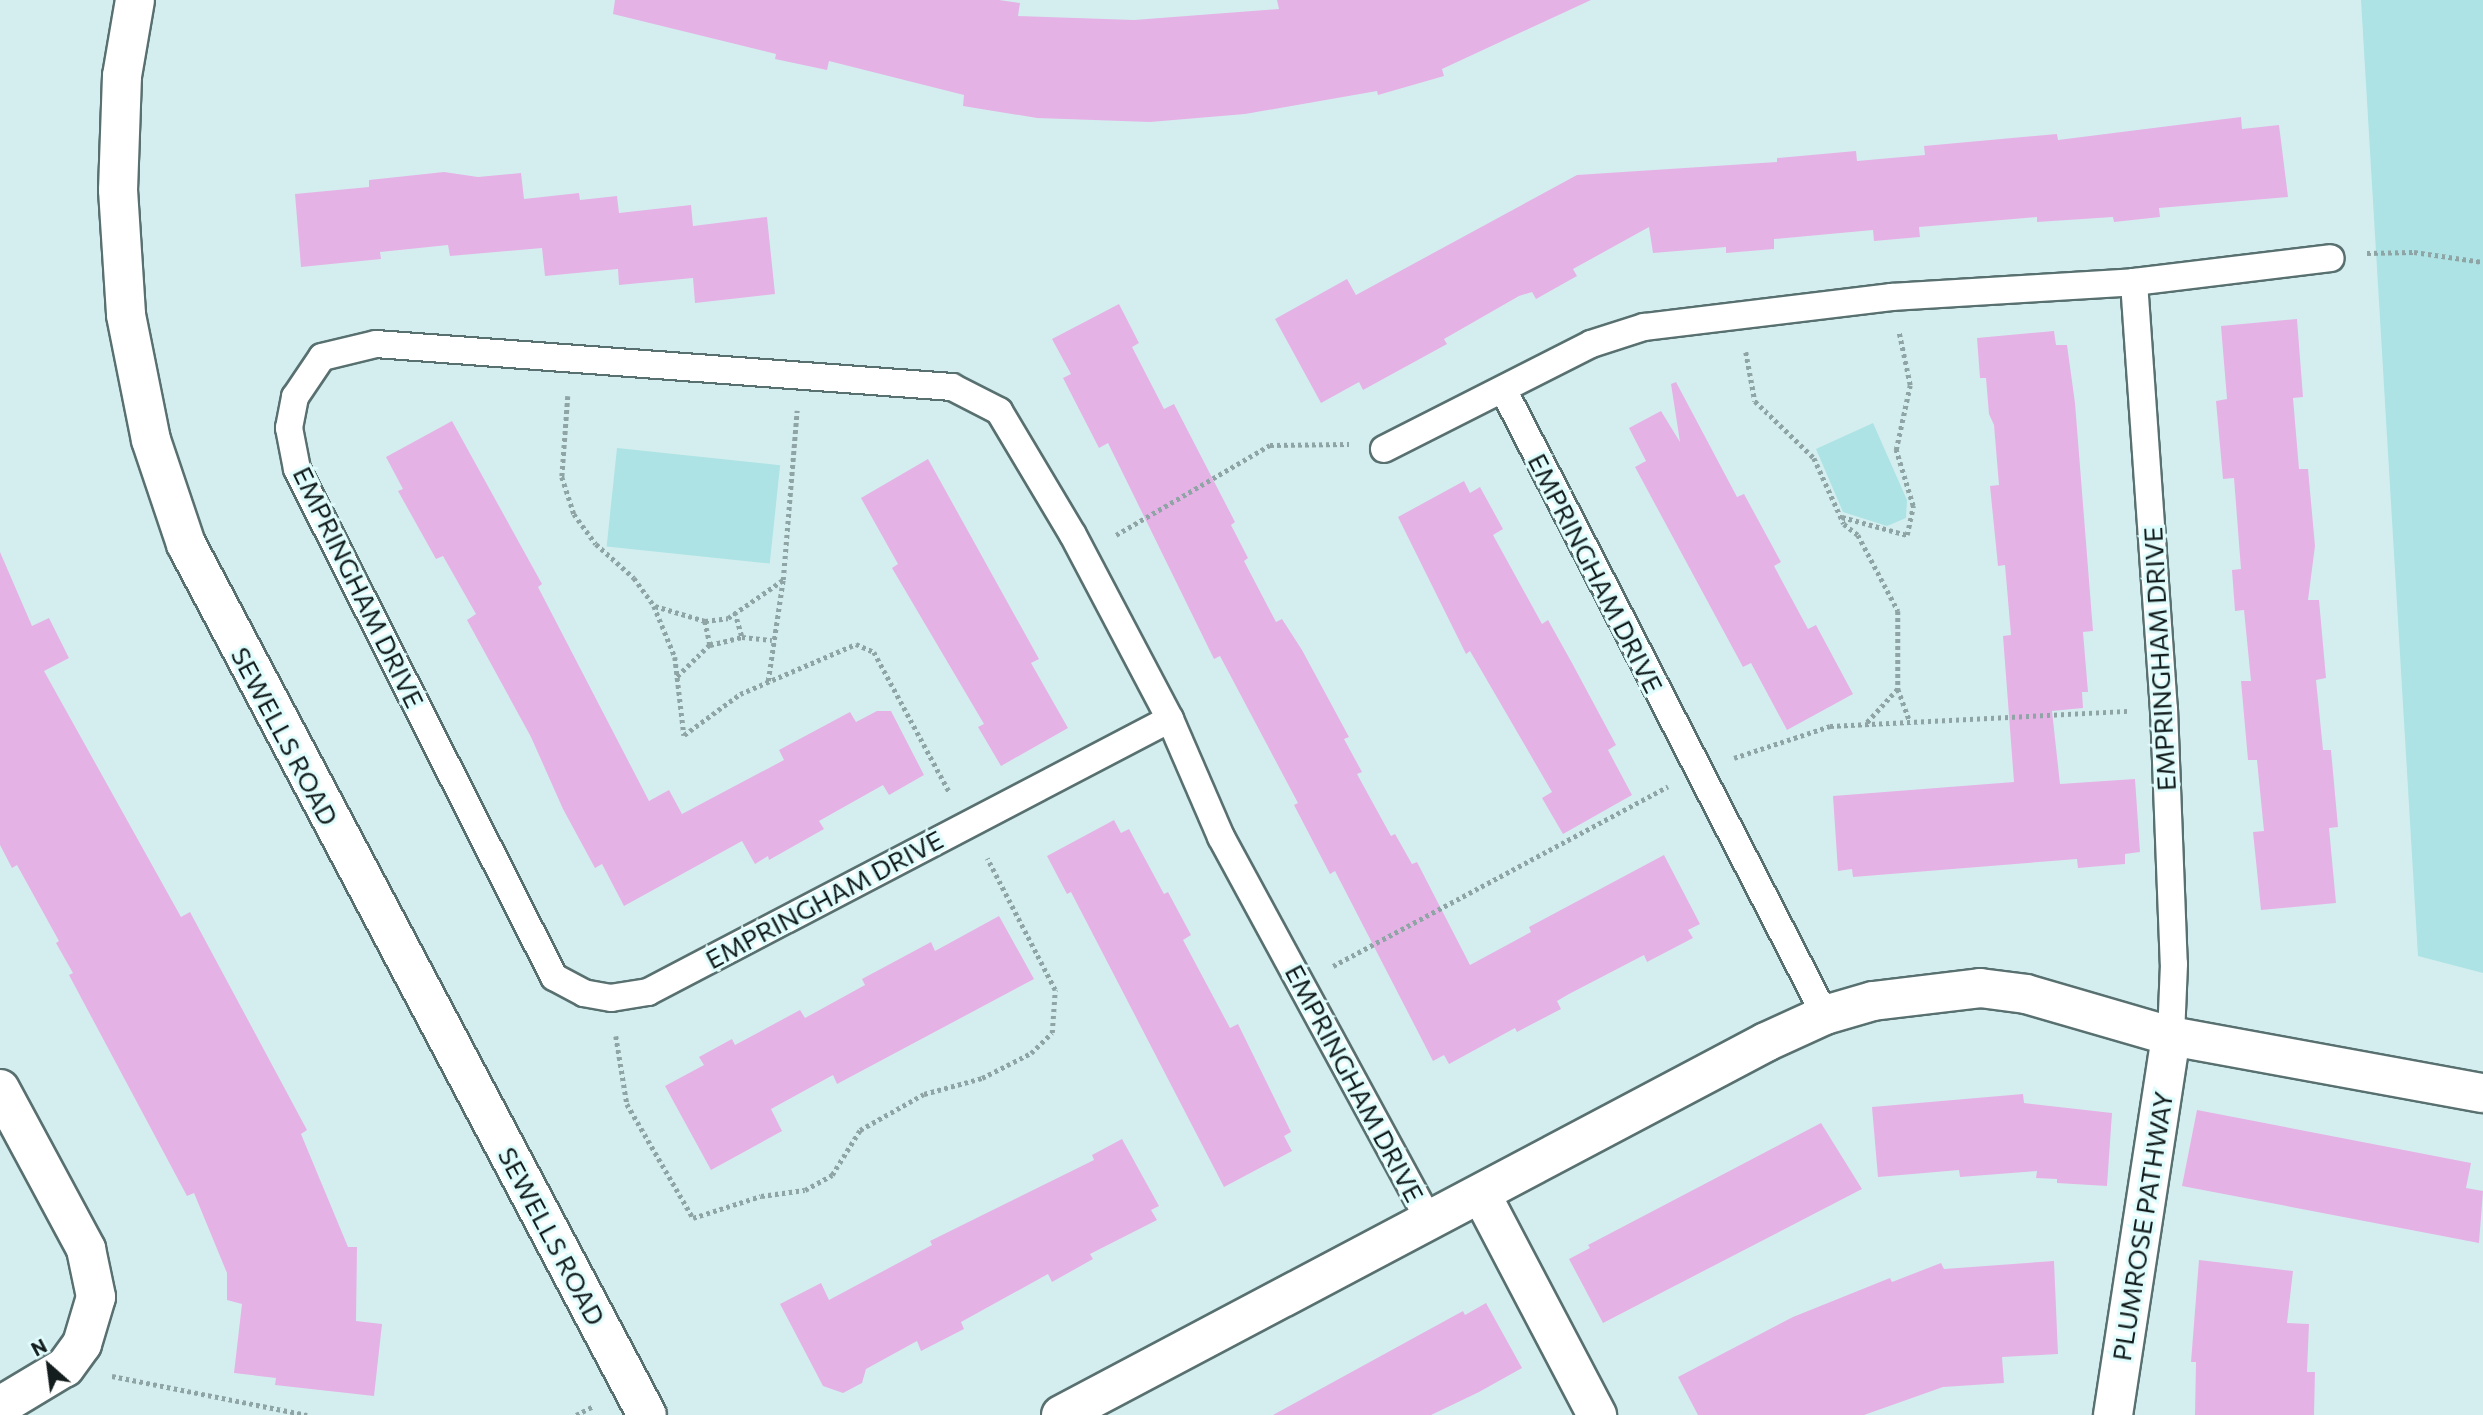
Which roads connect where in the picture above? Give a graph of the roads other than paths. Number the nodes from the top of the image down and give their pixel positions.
1 (135, 0) edge
2 (2331, 258) road end
3 (2134, 282) junction
4 (1504, 391) junction
5 (1384, 449) road end
6 (1170, 719) junction
7 (1825, 1015) junction
8 (2171, 1036) junction
9 (0, 1088) edge
10 (2483, 1093) edge
11 (1481, 1194) junction
12 (1429, 1220) junction
13 (0, 1406) edge
14 (647, 1415) edge
15 (1061, 1415) edge
16 (1597, 1415) edge
17 (2112, 1415) edge

1 - 14 street, SEWELLS ROAD
2 - 3 lane
3 - 4 lane
3 - 8 lane, EMPRINGHAM DRIVE
4 - 5 lane
4 - 7 lane, EMPRINGHAM DRIVE
6 - 6 lane, EMPRINGHAM DRIVE
6 - 12 lane, EMPRINGHAM DRIVE
7 - 8 street, EMPRINGHAM DRIVE
7 - 11 street, EMPRINGHAM DRIVE
8 - 10 street, EMPRINGHAM DRIVE
8 - 17 street, PLUMROSE PATHWAY
9 - 13 street
11 - 12 street, EMPRINGHAM DRIVE
11 - 16 street
12 - 15 street, EMPRINGHAM DRIVE

